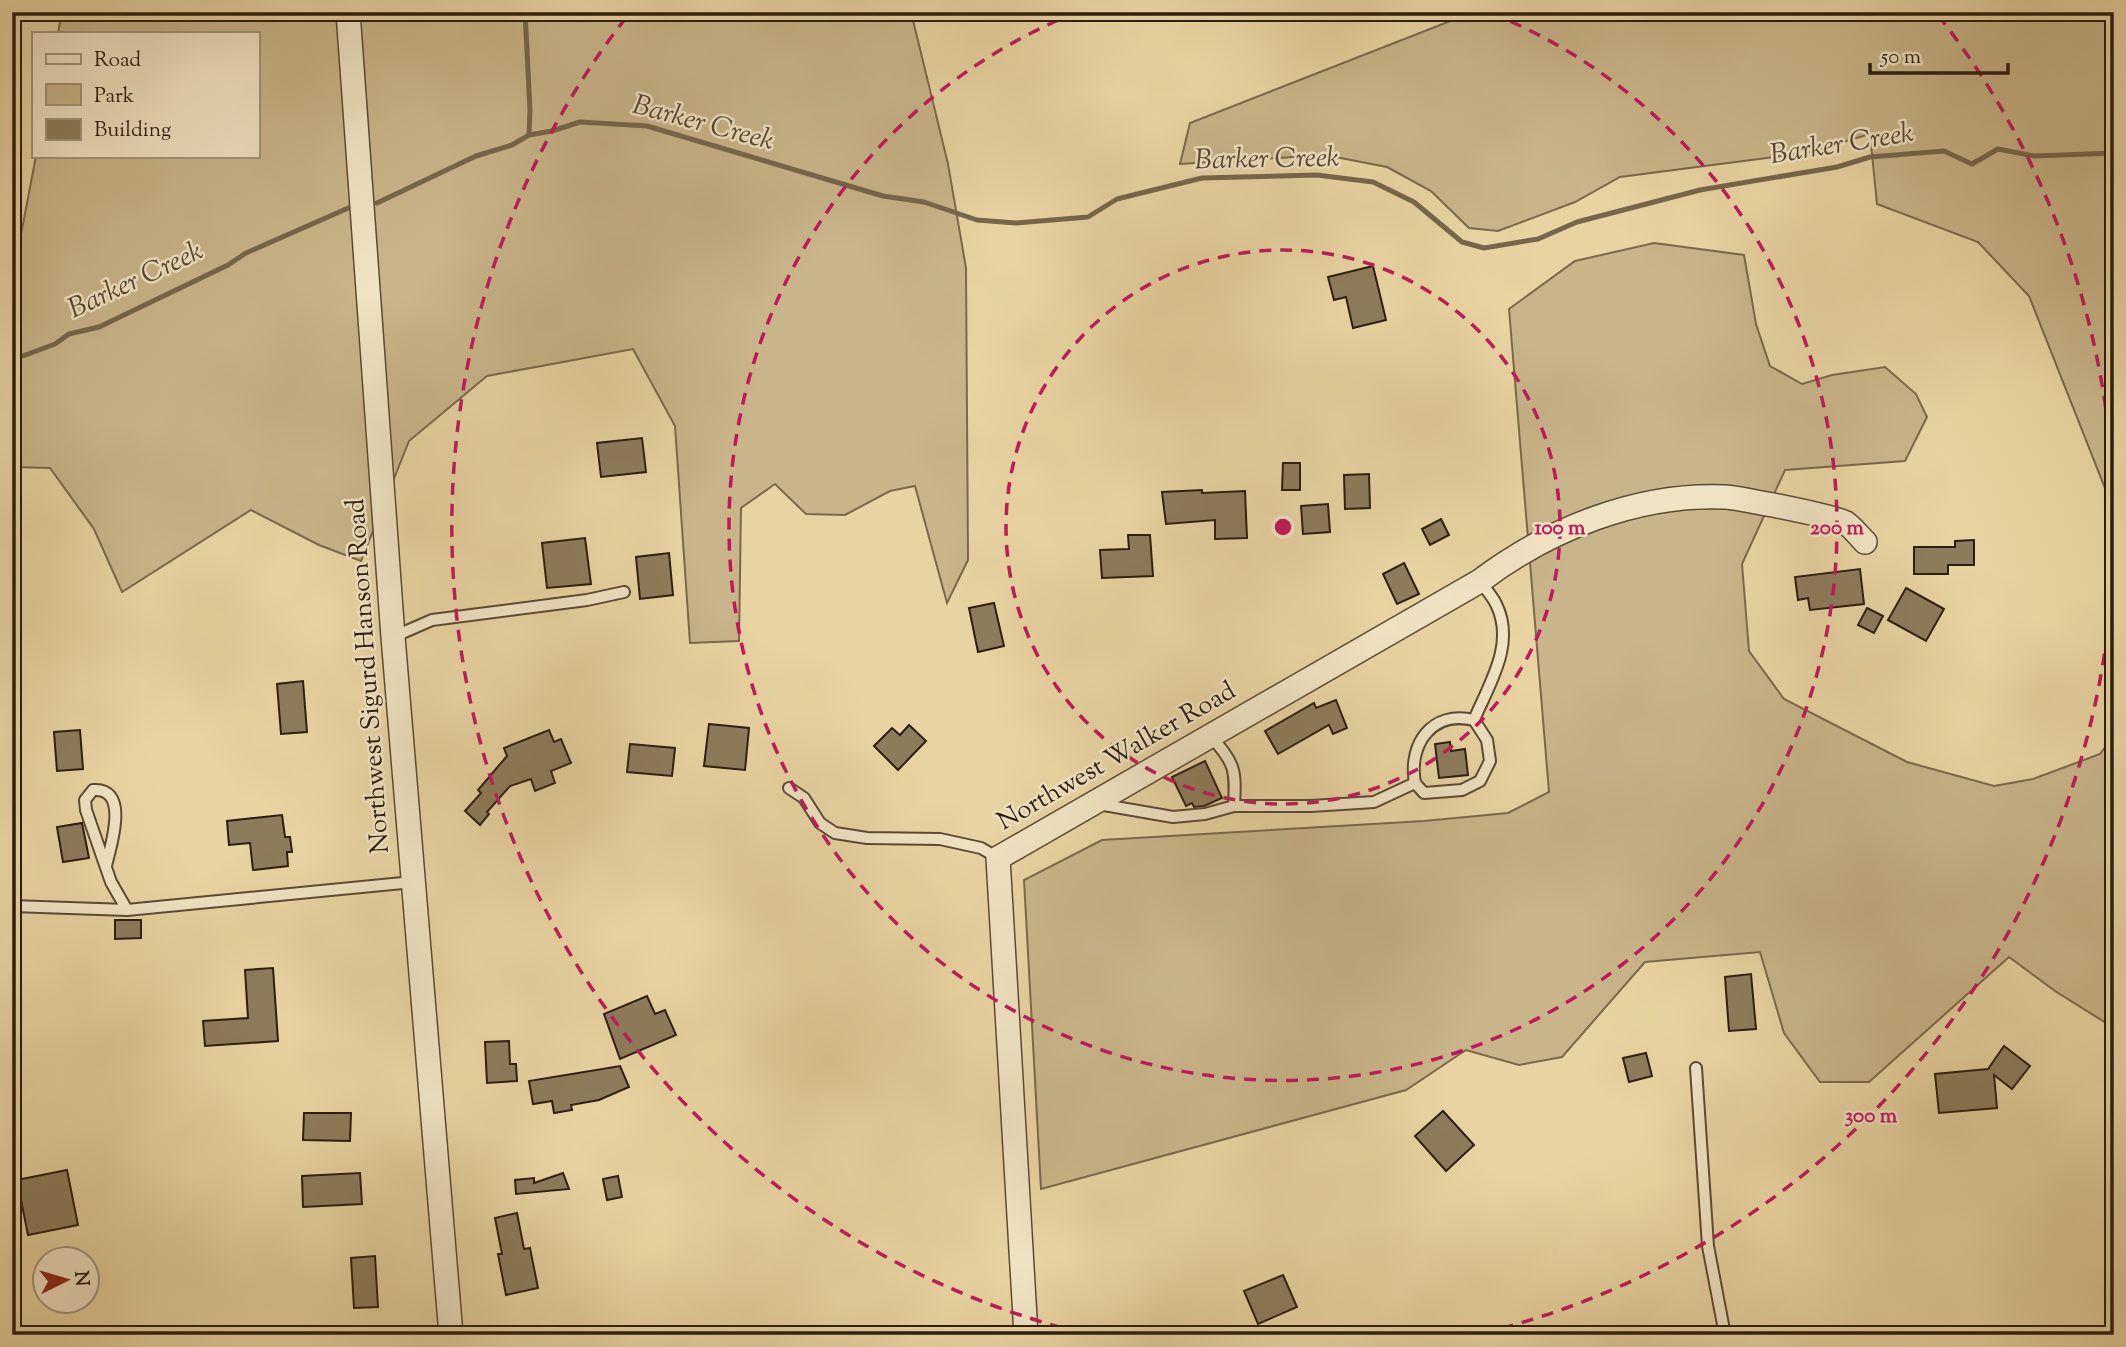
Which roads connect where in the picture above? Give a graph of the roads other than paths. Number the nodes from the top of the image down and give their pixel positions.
1 (348, 12) edge
2 (1865, 542) dead end
3 (1488, 575) junction
4 (624, 592) dead end
5 (393, 637) junction
6 (1474, 720) junction
7 (1211, 736) junction
8 (1415, 783) junction
9 (789, 788) dead end
10 (1094, 803) junction
11 (1234, 806) junction
12 (998, 858) junction
13 (106, 866) junction
14 (414, 882) junction
15 (12, 906) edge
16 (127, 910) junction
17 (1696, 1068) dead end
18 (451, 1335) edge
19 (1026, 1335) edge
20 (1725, 1335) edge

1 - 5 street, Northwest Sigurd Hanson Road
2 - 3 street, Northwest Walker Road
3 - 6 lane
3 - 7 street, Northwest Walker Road
4 - 5 lane
5 - 14 street, Northwest Sigurd Hanson Road
6 - 8 lane
6 - 8 lane
7 - 10 street, Northwest Walker Road
7 - 11 lane
8 - 11 lane
9 - 12 lane
10 - 11 lane
10 - 12 street, Northwest Walker Road
12 - 19 street, Northwest Walker Road
13 - 13 lane
13 - 16 lane
14 - 16 lane
14 - 18 street, Northwest Sigurd Hanson Road
15 - 16 lane
17 - 20 lane

